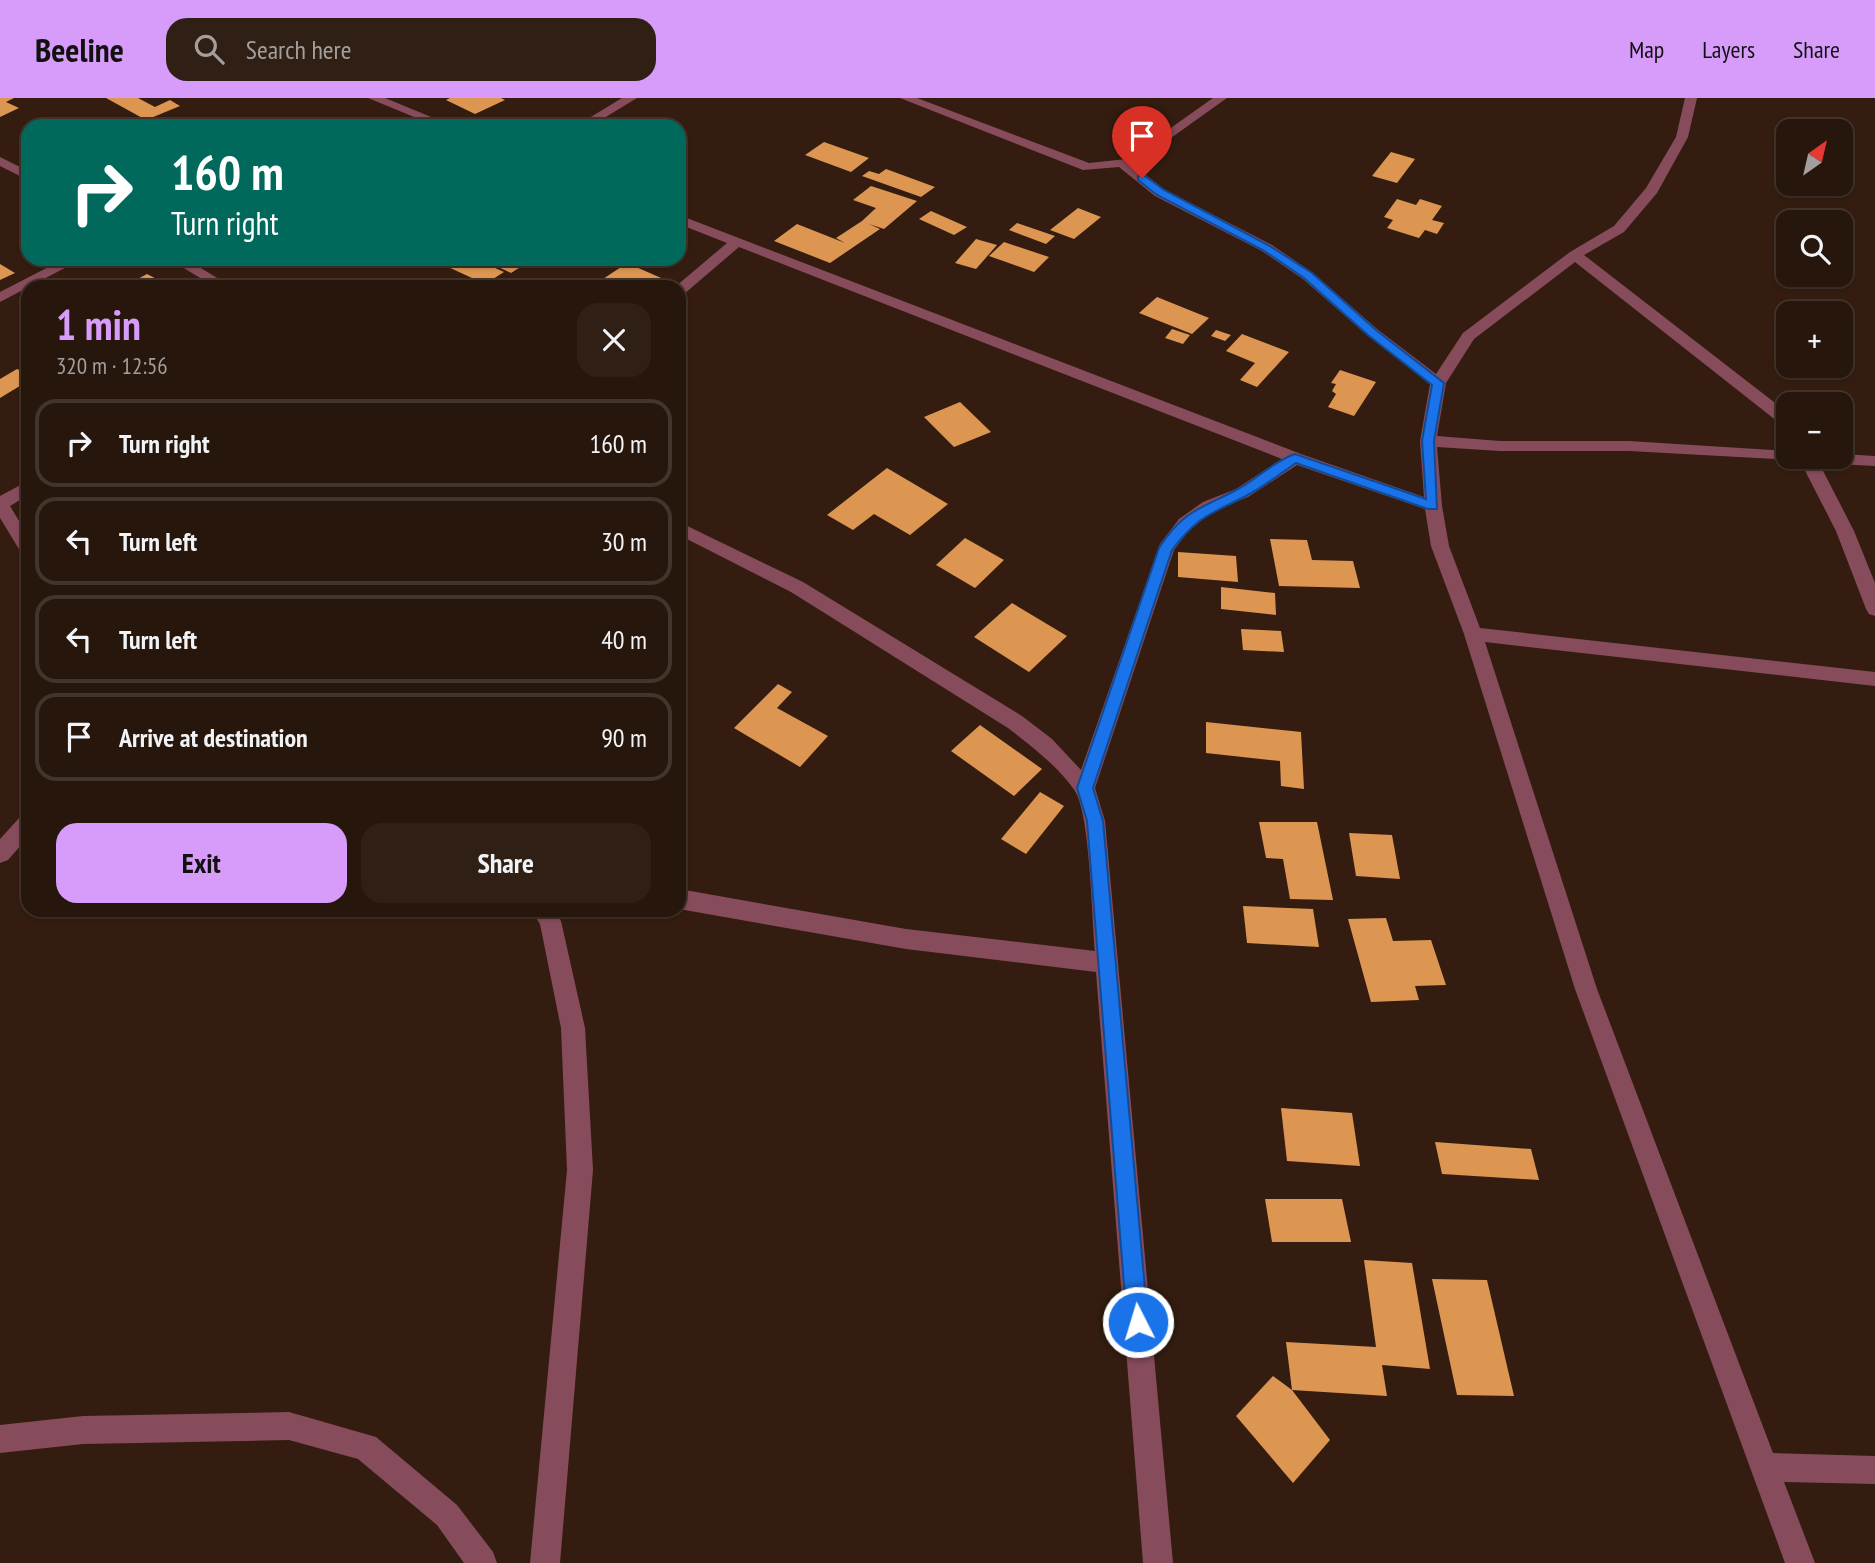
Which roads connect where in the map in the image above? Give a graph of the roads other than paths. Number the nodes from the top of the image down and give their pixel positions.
1 (374, 98) edge
2 (631, 98) edge
3 (906, 98) edge
4 (1221, 98) edge
5 (1691, 98) edge
6 (429, 119) edge
7 (594, 119) edge
8 (0, 161) edge
9 (1123, 164) junction
10 (21, 172) edge
11 (686, 222) edge
12 (736, 242) junction
13 (1575, 255) junction
14 (62, 266) edge
15 (188, 266) edge
16 (35, 280) edge
17 (213, 280) edge
18 (686, 285) edge
19 (21, 287) edge
20 (0, 298) edge
21 (1438, 383) junction
22 (1776, 412) edge
23 (1428, 441) junction
24 (1776, 455) edge
25 (1295, 458) junction
26 (1853, 459) edge
27 (1875, 461) edge
28 (1813, 469) edge
29 (21, 491) edge
30 (0, 504) edge
31 (1433, 506) junction
32 (686, 531) edge
33 (21, 538) edge
34 (1875, 609) edge
35 (1473, 634) junction
36 (1875, 679) edge
37 (1085, 788) junction
38 (21, 830) edge
39 (0, 854) edge
40 (686, 900) edge
41 (547, 917) edge
42 (1106, 962) junction
43 (0, 1439) edge
44 (1764, 1467) junction
45 (1875, 1470) edge
46 (482, 1563) edge
47 (545, 1563) edge
48 (1158, 1563) edge
49 (1801, 1563) edge

1 - 6 street
2 - 7 street
3 - 9 street
4 - 9 street
5 - 13 street
8 - 10 street
9 - 21 street
11 - 12 street
12 - 18 street
12 - 25 street
13 - 21 street
13 - 22 street
14 - 16 street
15 - 17 street
19 - 20 street
21 - 23 street
23 - 24 street
23 - 31 street
25 - 31 street
25 - 37 street
26 - 27 street
28 - 34 street
29 - 30 street
30 - 33 street
31 - 35 street
32 - 37 street
35 - 36 street
35 - 44 street
37 - 42 street
38 - 39 street
40 - 42 street
41 - 47 street
42 - 48 street
43 - 46 street
44 - 45 street
44 - 49 street

